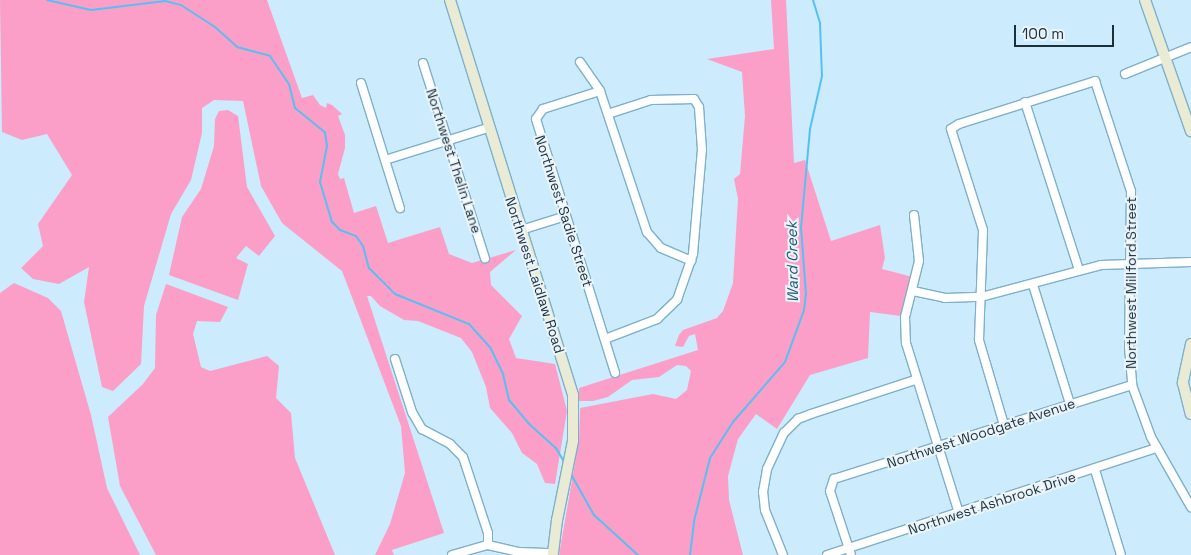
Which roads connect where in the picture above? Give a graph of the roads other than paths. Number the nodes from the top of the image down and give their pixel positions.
1 (450, 0) edge
2 (1145, 0) edge
3 (1191, 47) edge
4 (1165, 58) junction
5 (580, 62) dead end
6 (423, 63) dead end
7 (1125, 74) dead end
8 (361, 83) dead end
9 (600, 91) junction
10 (1025, 102) junction
11 (608, 114) junction
12 (488, 128) junction
13 (1191, 131) edge
14 (447, 140) junction
15 (385, 160) junction
16 (400, 208) dead end
17 (914, 215) dead end
18 (566, 216) junction
19 (521, 230) junction
20 (485, 258) dead end
21 (691, 261) junction
22 (1131, 262) junction
23 (1191, 262) edge
24 (1079, 270) junction
25 (1032, 285) junction
26 (913, 290) junction
27 (981, 297) junction
28 (604, 338) junction
29 (1191, 344) edge
30 (394, 359) dead end
31 (615, 372) dead end
32 (915, 380) junction
33 (1132, 385) junction
34 (1070, 404) junction
35 (1191, 414) edge
36 (1004, 425) junction
37 (938, 447) junction
38 (1157, 448) junction
39 (1096, 470) junction
40 (1191, 507) edge
41 (959, 513) junction
42 (488, 545) junction
43 (850, 552) edge
44 (553, 554) edge
45 (452, 555) edge
46 (783, 555) edge
47 (827, 555) edge
48 (1121, 555) edge

1 - 12 street, Northwest Laidlaw Road
2 - 4 street
3 - 4 street
4 - 7 street
4 - 13 street
5 - 9 street
6 - 14 street, Northwest Thelin Lane
8 - 15 street
9 - 11 street
9 - 18 street, Northwest Sadie Street
10 - 22 street, Northwest Millford Street
10 - 24 street
10 - 27 street
11 - 21 street
11 - 21 street
12 - 14 street
12 - 19 street, Northwest Laidlaw Road
14 - 15 street
14 - 20 street, Northwest Thelin Lane
15 - 16 street
17 - 26 street
18 - 19 street
18 - 28 street, Northwest Sadie Street
19 - 44 street, Northwest Laidlaw Road
21 - 28 street
22 - 23 street
22 - 24 street
22 - 33 street, Northwest Millford Street
24 - 25 street
25 - 27 street
25 - 34 street
26 - 27 street
26 - 32 street
27 - 36 street
28 - 31 street, Northwest Sadie Street
29 - 35 street
30 - 42 street
32 - 37 street
32 - 46 street
33 - 34 street, Northwest Woodgate Avenue
33 - 38 street, Northwest Millford Street
34 - 36 street, Northwest Woodgate Avenue
36 - 37 street, Northwest Woodgate Avenue
37 - 41 street
37 - 43 street, Northwest Woodgate Avenue
38 - 39 street, Northwest Ashbrook Drive
38 - 40 street, Northwest Millford Street
39 - 41 street, Northwest Ashbrook Drive
39 - 48 street
41 - 43 street, Northwest Ashbrook Drive
42 - 44 street
42 - 45 street
43 - 47 street, Northwest Ashbrook Drive

